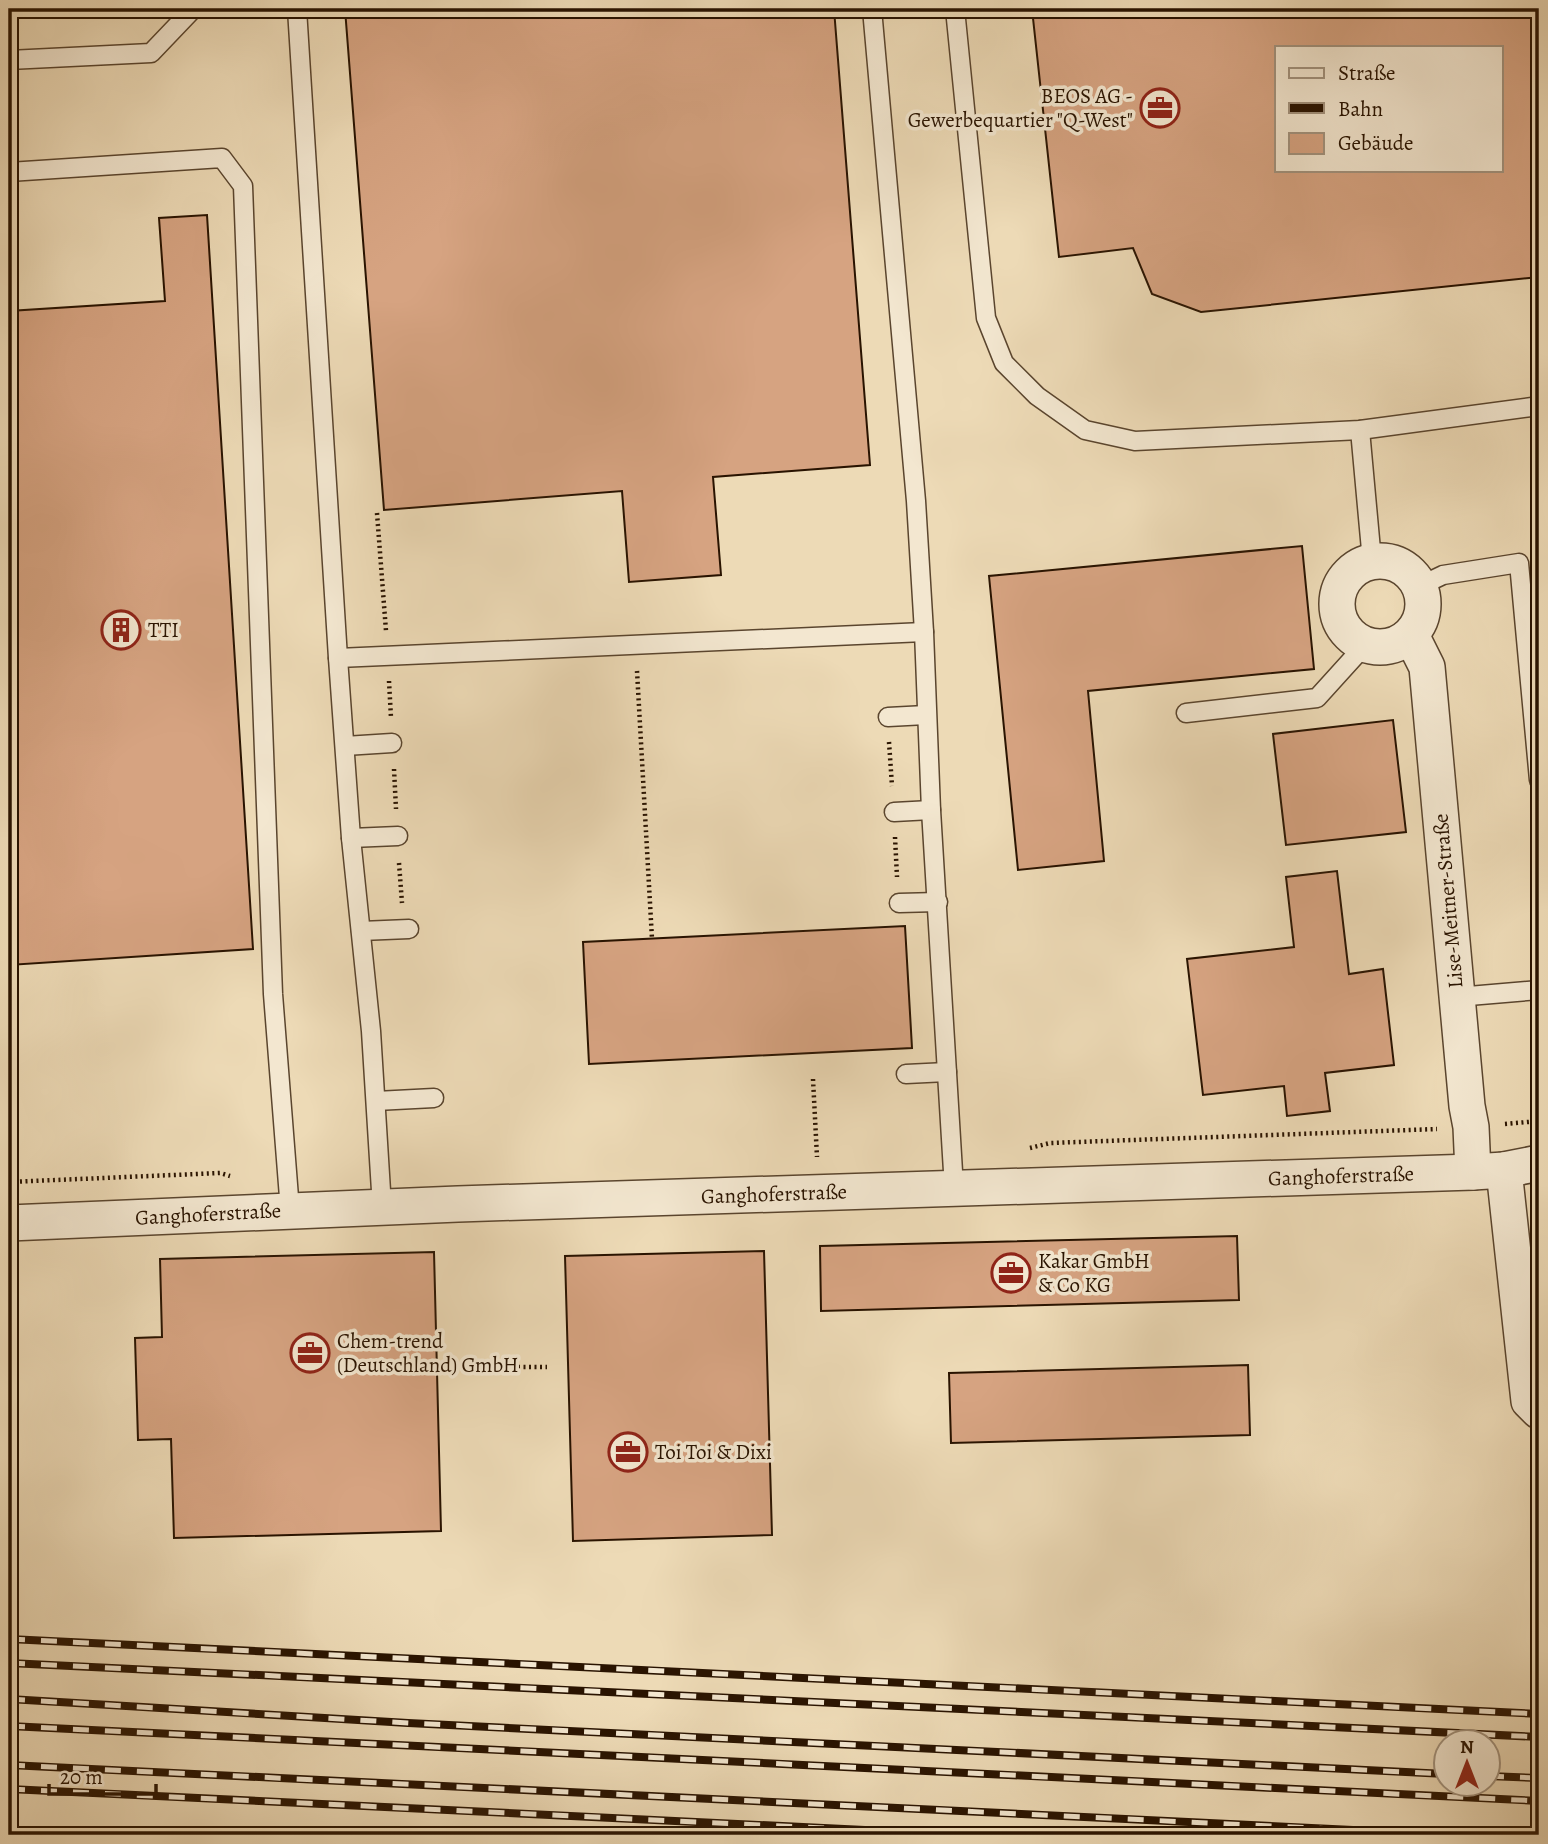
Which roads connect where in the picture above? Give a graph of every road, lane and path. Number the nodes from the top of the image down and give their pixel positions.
1 (193, 9) edge
2 (297, 9) edge
3 (872, 9) edge
4 (955, 9) edge
5 (9, 60) edge
6 (9, 172) edge
7 (1539, 406) edge
8 (1360, 430) junction
9 (1372, 561) junction
10 (1420, 586) junction
11 (925, 632) junction
12 (1411, 635) junction
13 (635, 645) junction
14 (1365, 645) junction
15 (338, 658) junction
16 (1186, 713) dead end
17 (926, 715) junction
18 (888, 717) dead end
19 (392, 743) dead end
20 (345, 746) junction
21 (1539, 780) edge
22 (931, 810) junction
23 (894, 811) dead end
24 (398, 836) dead end
25 (351, 838) junction
26 (938, 902) junction
27 (899, 904) dead end
28 (409, 929) dead end
29 (361, 931) junction
30 (652, 939) dead end
31 (1539, 990) edge
32 (1457, 997) junction
33 (947, 1072) junction
34 (906, 1074) dead end
35 (813, 1079) dead end
36 (434, 1098) dead end
37 (376, 1101) junction
38 (817, 1162) dead end
39 (1539, 1163) edge
40 (1488, 1171) junction
41 (954, 1188) junction
42 (382, 1207) junction
43 (290, 1210) junction
44 (9, 1223) edge
45 (463, 1367) dead end
46 (547, 1367) dead end
47 (1539, 1411) edge

1 - 5 lane
2 - 15 lane
3 - 11 lane
4 - 8 lane
6 - 43 lane
7 - 8 lane
8 - 9 lane
9 - 10 street
9 - 14 street
10 - 12 street
10 - 21 lane
11 - 13 lane
11 - 17 lane
12 - 14 street
12 - 32 street, Lise-Meitner-Straße
13 - 15 lane
13 - 30 path
14 - 16 lane
15 - 20 lane
17 - 18 lane
17 - 22 lane
19 - 20 lane
20 - 25 lane
22 - 23 lane
22 - 26 lane
24 - 25 lane
25 - 29 lane
26 - 27 lane
26 - 33 lane
28 - 29 lane
29 - 37 lane
31 - 32 lane
32 - 40 street, Lise-Meitner-Straße
33 - 34 lane
33 - 41 lane
35 - 38 path
36 - 37 lane
37 - 42 lane
39 - 40 street, Ganghoferstraße
40 - 41 street, Ganghoferstraße
40 - 47 street, Lise-Meitner-Straße
41 - 42 street, Ganghoferstraße
42 - 43 street, Ganghoferstraße
43 - 44 street, Ganghoferstraße
45 - 46 path

